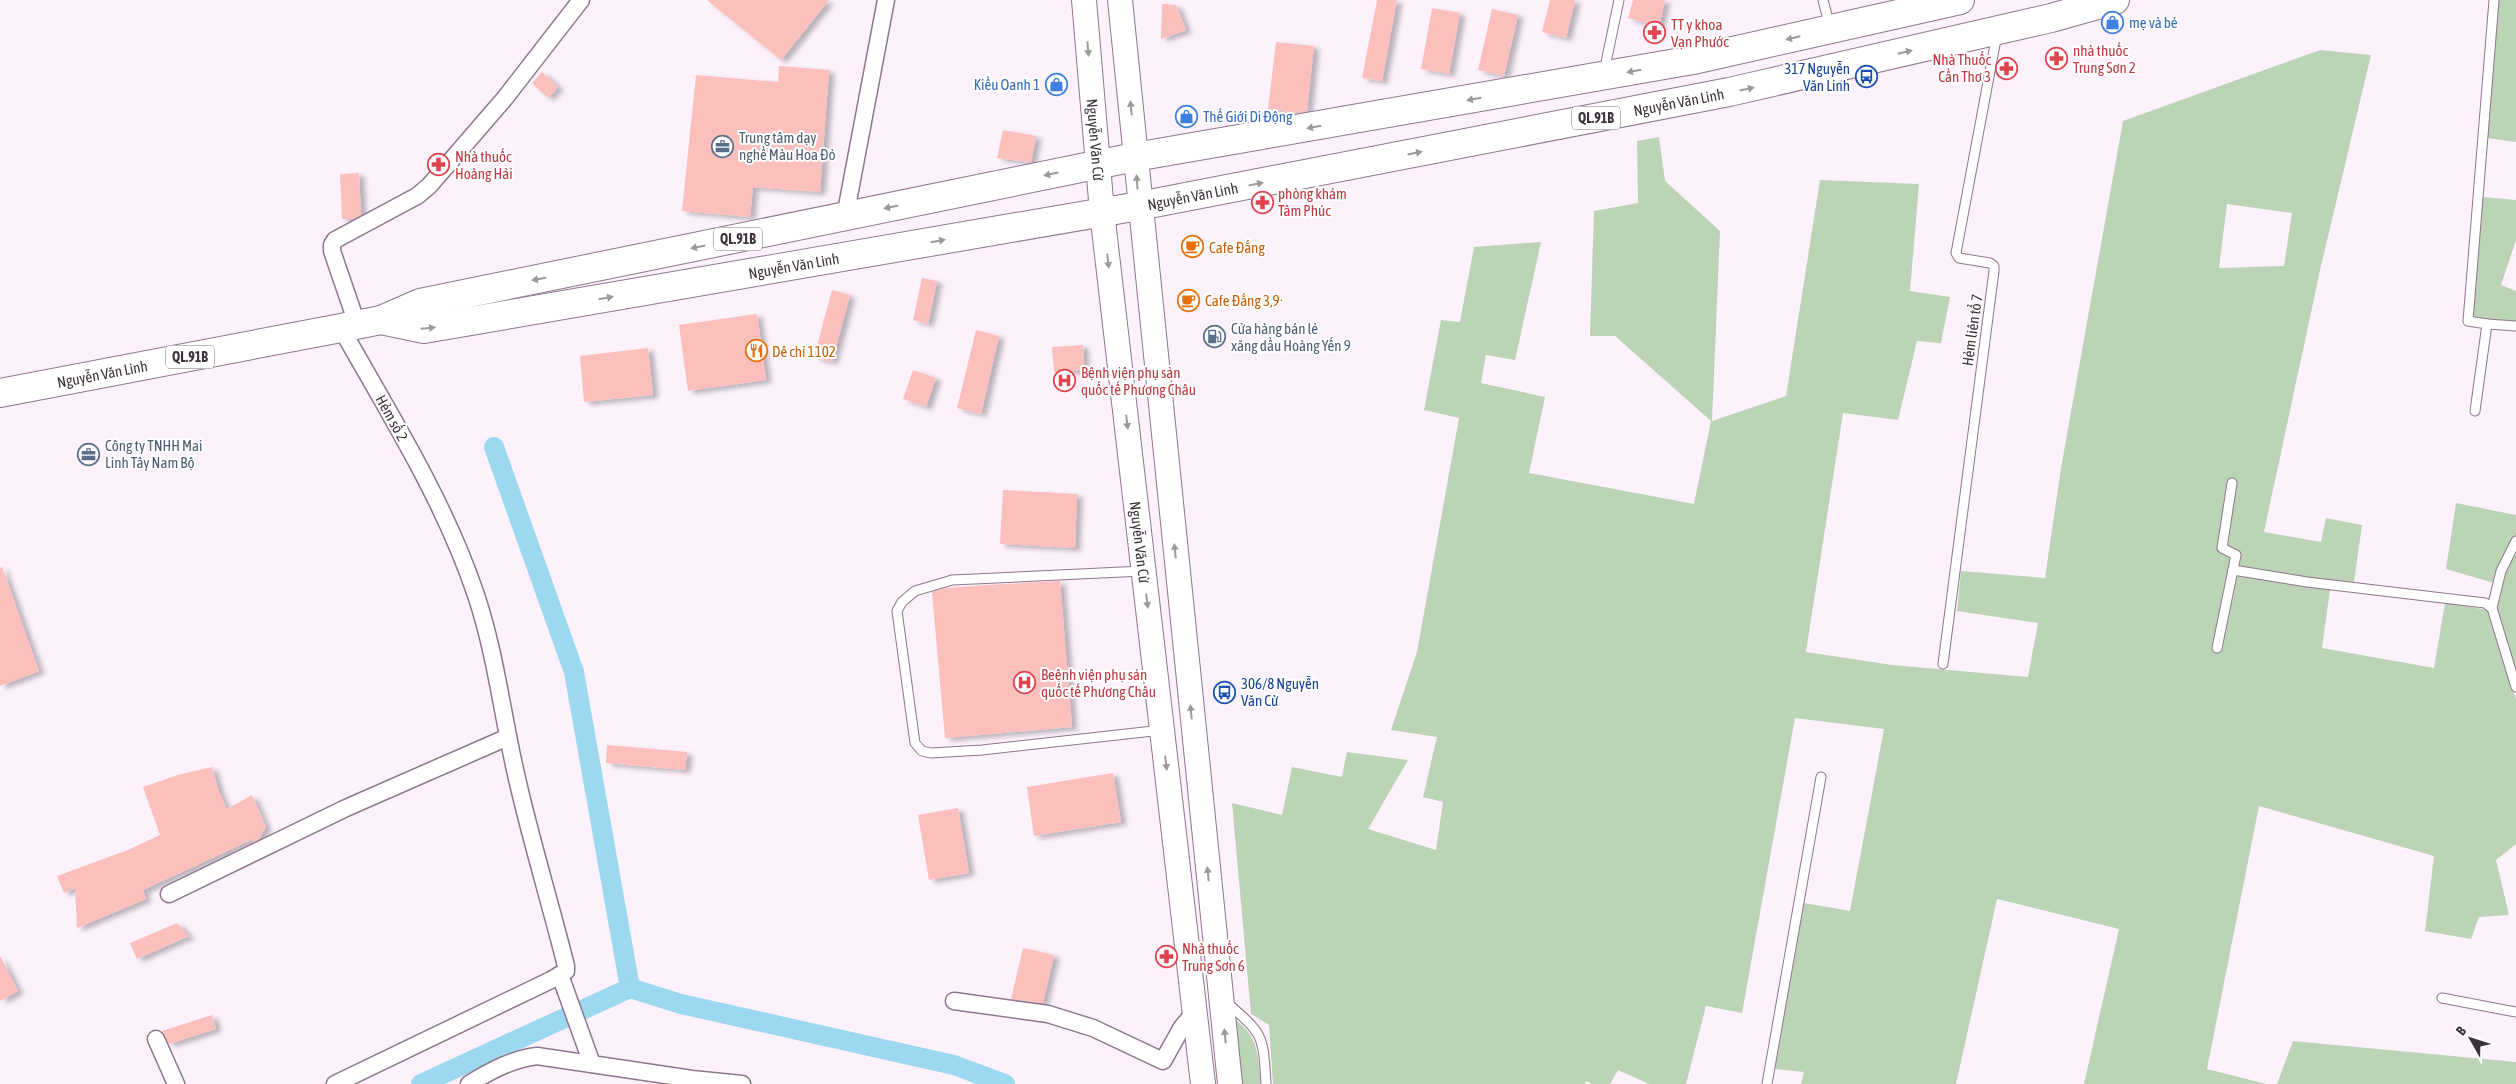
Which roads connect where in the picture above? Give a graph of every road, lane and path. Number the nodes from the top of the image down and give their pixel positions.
1 (581, 0) edge
2 (886, 0) edge
3 (1084, 0) edge
4 (1120, 0) edge
5 (1618, 0) edge
6 (1823, 0) edge
7 (1960, 0) edge
8 (2115, 0) edge
9 (2494, 0) edge
10 (2048, 9) edge
11 (1830, 30) junction
12 (1998, 31) junction
13 (1603, 77) junction
14 (1136, 157) junction
15 (1098, 164) junction
16 (1139, 206) junction
17 (1102, 212) junction
18 (845, 217) junction
19 (360, 324) junction
20 (2487, 324) junction
21 (2516, 326) edge
22 (0, 393) edge
23 (2475, 411) dead end
24 (2232, 483) dead end
25 (2516, 541) edge
26 (2233, 570) junction
27 (1144, 571) junction
28 (2492, 608) junction
29 (2217, 648) dead end
30 (1943, 664) dead end
31 (2516, 687) edge
32 (1162, 730) junction
33 (508, 737) junction
34 (1821, 777) dead end
35 (1206, 848) junction
36 (1176, 852) junction
37 (169, 894) dead end
38 (563, 981) junction
39 (1221, 997) junction
40 (2442, 998) dead end
41 (954, 1001) dead end
42 (1195, 1012) junction
43 (2516, 1012) edge
44 (156, 1040) dead end
45 (592, 1064) junction
46 (692, 1082) edge
47 (176, 1084) edge
48 (335, 1084) edge
49 (469, 1084) edge
50 (742, 1084) edge
51 (1203, 1084) edge
52 (1230, 1084) edge
53 (1266, 1084) edge
54 (1768, 1084) edge

1 - 19 street, Hẻm số 2
2 - 18 street
3 -> 15 main road, Nguyễn Văn Cừ
14 -> 4 main road
5 - 13 lane
6 - 11 lane
7 - 11 highway, Nguyễn Văn Linh / QL.91B
8 - 10 highway, Nguyễn Văn Linh / QL.91B
9 - 20 lane
10 - 12 highway, Nguyễn Văn Linh / QL.91B
11 -> 13 highway, Nguyễn Văn Linh / QL.91B
16 -> 12 highway, Nguyễn Văn Linh / QL.91B
12 - 30 lane, Hẻm liên tổ 7
13 -> 14 highway, Nguyễn Văn Linh / QL.91B
14 - 15 highway, Nguyễn Văn Linh / QL.91B
16 -> 14 main road
15 - 17 main road, Nguyễn Văn Cừ
15 -> 18 highway, Nguyễn Văn Linh / QL.91B
16 - 17 highway, Nguyễn Văn Linh / QL.91B
35 -> 16 main road
19 -> 17 highway, Nguyễn Văn Linh / QL.91B
17 -> 27 main road, Nguyễn Văn Cừ
18 -> 19 highway, Nguyễn Văn Linh / QL.91B
19 - 22 highway, Nguyễn Văn Linh / QL.91B
19 - 33 street, Hẻm số 2
20 - 21 lane
20 - 23 lane
24 - 26 lane
25 - 28 lane
26 - 28 lane
26 - 29 lane
27 -> 32 main road, Nguyễn Văn Cừ
27 - 32 lane
28 - 31 lane
32 -> 36 main road, Nguyễn Văn Cừ
33 - 37 street
33 - 38 street, Hẻm số 2
34 - 54 lane
35 - 36 main road
39 -> 35 main road
36 - 42 main road, Nguyễn Văn Cừ
38 - 45 street
38 - 48 street
52 -> 39 main road
39 - 53 lane
40 - 43 lane
41 - 42 street
42 - 51 main road, Nguyễn Văn Cừ
44 - 47 street
45 - 46 street
45 - 49 street
46 - 50 street

